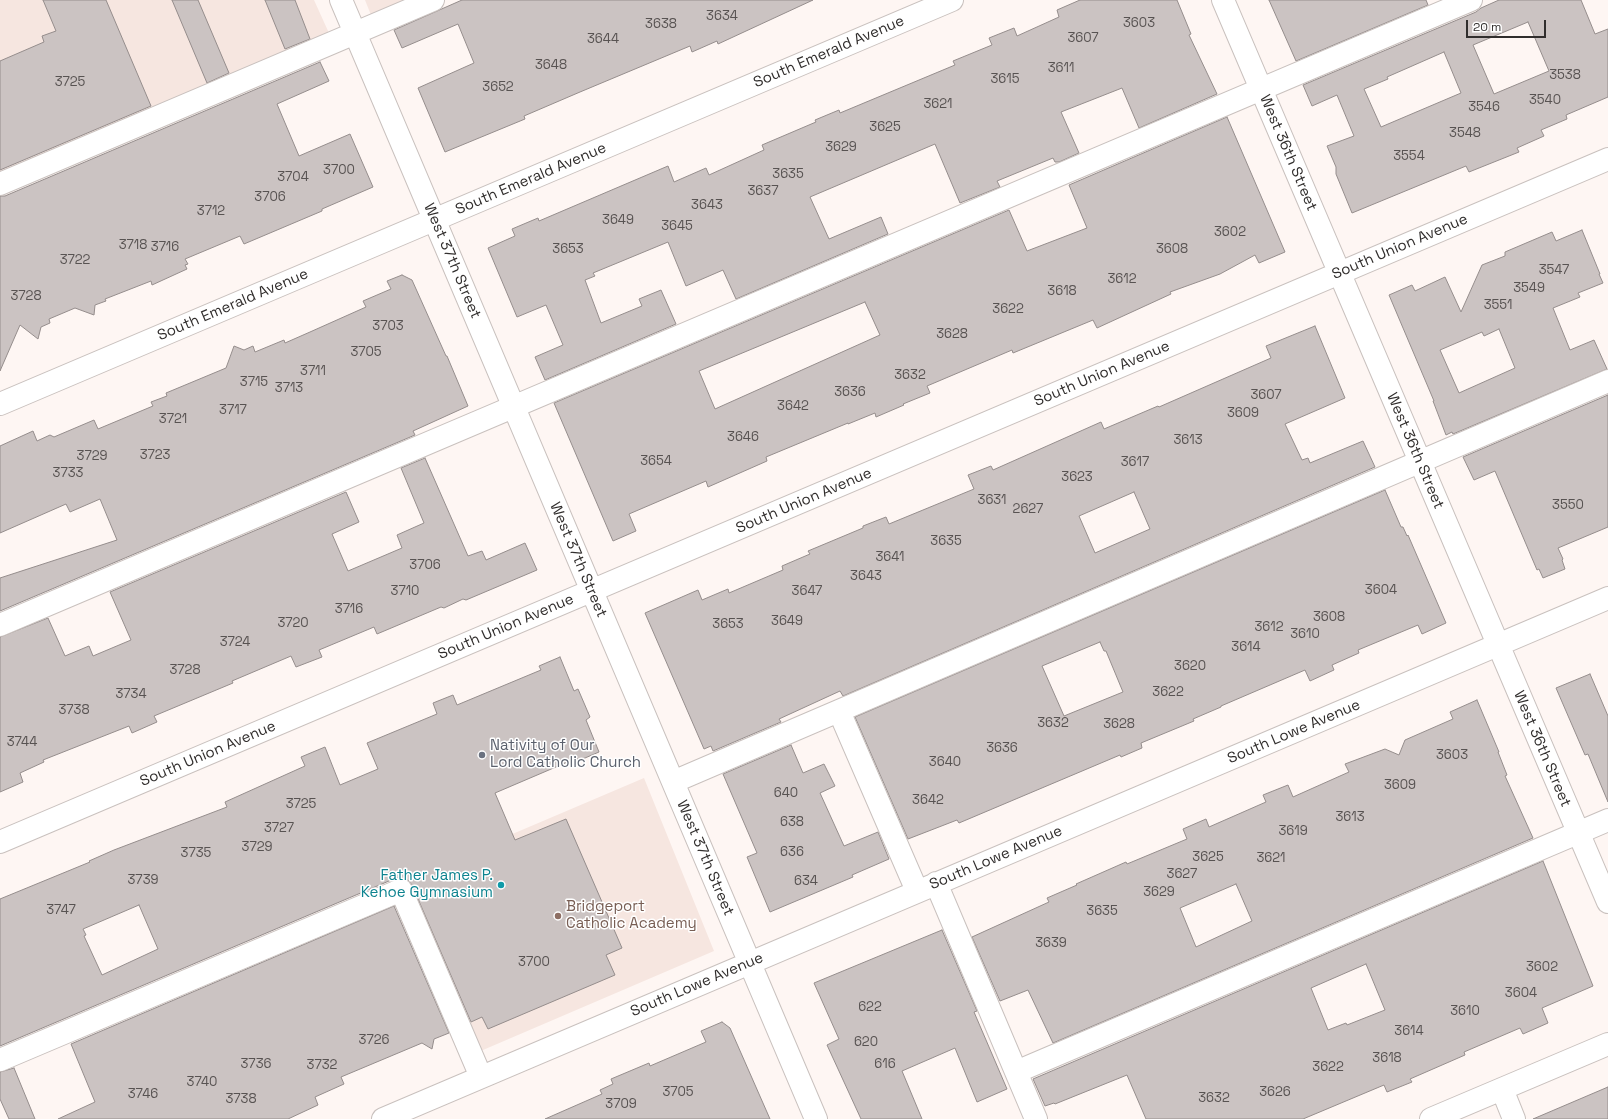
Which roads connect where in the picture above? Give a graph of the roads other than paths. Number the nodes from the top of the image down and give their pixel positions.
1 (341, 0) edge
2 (433, 0) edge
3 (952, 0) edge
4 (1223, 0) edge
5 (1471, 0) edge
6 (355, 33) junction
7 (1260, 88) junction
8 (1608, 159) edge
9 (0, 184) edge
10 (434, 220) junction
11 (1339, 273) junction
12 (1608, 381) edge
13 (0, 404) edge
14 (514, 407) junction
15 (1420, 462) junction
16 (592, 591) junction
17 (1608, 598) edge
18 (0, 625) edge
19 (1498, 645) junction
20 (839, 711) junction
21 (673, 782) junction
22 (1608, 820) edge
23 (1578, 832) junction
24 (0, 842) edge
25 (927, 887) junction
26 (1608, 902) edge
27 (750, 963) junction
28 (1608, 1044) edge
29 (0, 1060) edge
30 (1016, 1072) junction
31 (481, 1077) junction
32 (1502, 1089) junction
33 (383, 1119) edge
34 (816, 1119) edge
35 (1036, 1119) edge
36 (1432, 1119) edge
37 (1514, 1119) edge

1 - 6 street, West 37th Street
2 - 6 street
3 - 10 street, South Emerald Avenue
4 - 7 street, West 36th Street
5 - 7 street
6 - 9 street
6 - 10 street, West 37th Street
7 - 11 street, West 36th Street
7 - 14 street
8 - 11 street, South Union Avenue
10 - 13 street, South Emerald Avenue
10 - 14 street, West 37th Street
11 - 15 street, West 36th Street
11 - 16 street, South Union Avenue
12 - 15 street
14 - 16 street, West 37th Street
14 - 18 street
15 - 19 street, West 36th Street
15 - 20 street
16 - 21 street, West 37th Street
16 - 24 street, South Union Avenue
17 - 19 street, South Lowe Avenue
19 - 23 street, West 36th Street
19 - 25 street, South Lowe Avenue
20 - 21 street
20 - 25 street
21 - 27 street, West 37th Street
22 - 23 street
23 - 26 street, West 36th Street
23 - 30 street
25 - 27 street, South Lowe Avenue
25 - 30 street
27 - 31 street, South Lowe Avenue
27 - 34 street, West 37th Street
28 - 32 street
29 - 31 street
30 - 35 street
31 - 33 street, South Lowe Avenue
32 - 36 street
32 - 37 street

